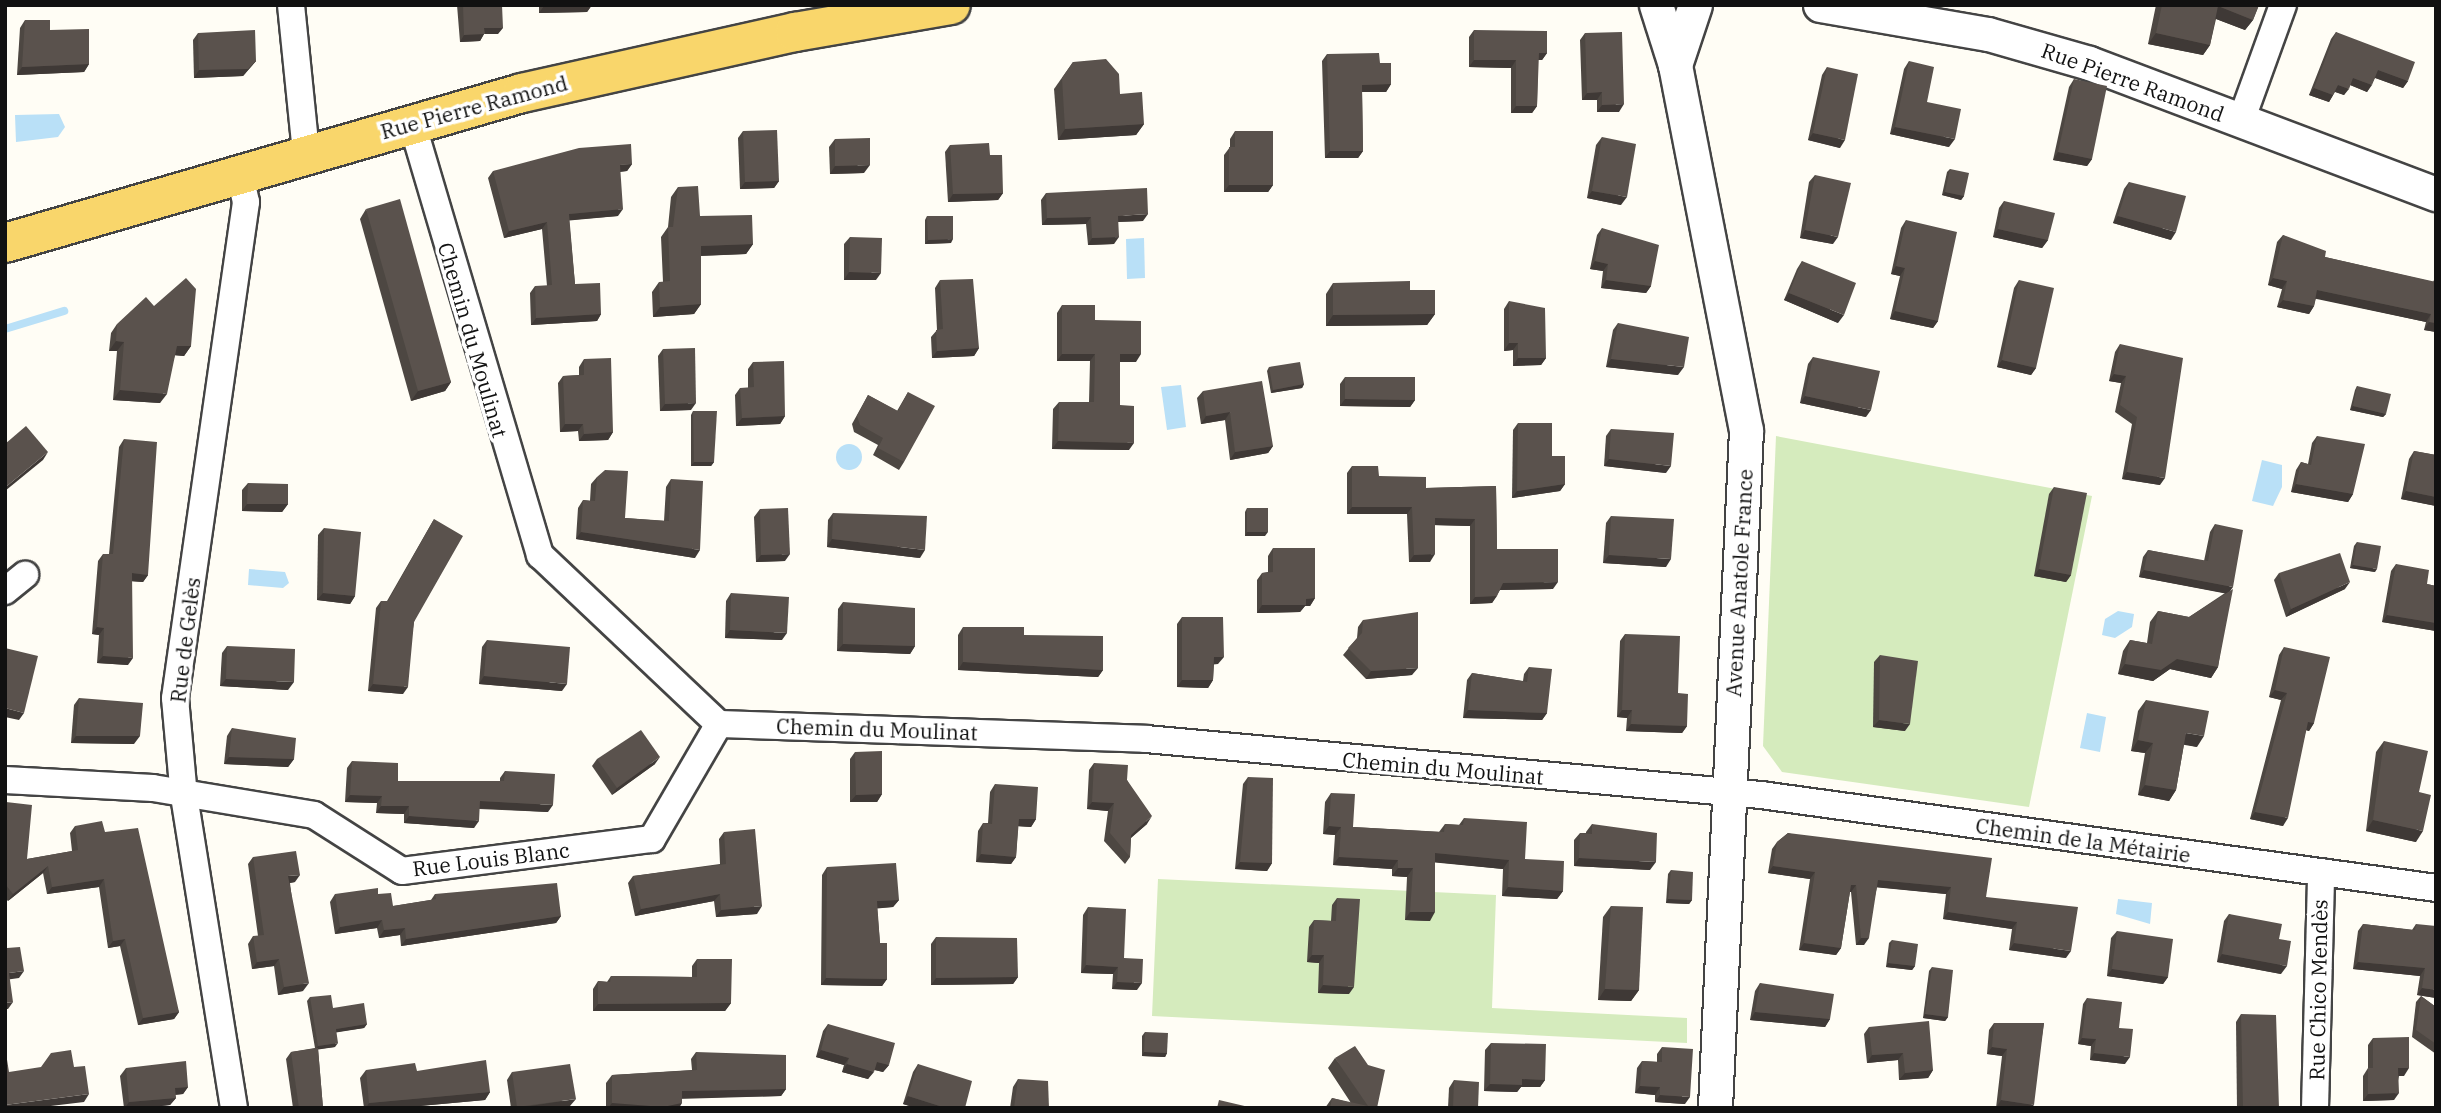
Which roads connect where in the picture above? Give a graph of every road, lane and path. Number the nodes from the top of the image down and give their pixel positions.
1 (291, 5) edge
2 (951, 5) edge
3 (1656, 5) edge
4 (1695, 5) edge
5 (1820, 5) edge
6 (2283, 5) edge
7 (1675, 65) junction
8 (2241, 121) junction
9 (412, 123) junction
10 (306, 153) junction
11 (239, 172) junction
12 (2436, 194) edge
13 (5, 243) edge
14 (719, 724) junction
15 (5, 780) edge
16 (1729, 795) junction
17 (184, 797) junction
18 (2321, 872) junction
19 (2436, 888) edge
20 (234, 1108) edge
21 (1715, 1108) edge
22 (2315, 1108) edge

1 - 10 street
2 - 9 main road, Rue Pierre Ramond
3 - 7 street, Avenue Anatole France
4 - 7 street, Avenue Anatole France
5 - 8 street, Rue Pierre Ramond
6 - 8 street
7 - 16 street, Avenue Anatole France
8 - 12 street, Rue Pierre Ramond
9 - 10 main road, Rue Pierre Ramond
9 - 14 street, Chemin du Moulinat
10 - 11 main road, Rue Pierre Ramond
11 - 13 main road, Rue Pierre Ramond
11 - 17 street, Rue de Gelès
14 - 16 street, Chemin du Moulinat
14 - 17 street, Rue Louis Blanc
15 - 17 street, Rue Louis Blanc
16 - 18 street, Chemin de la Métairie
16 - 21 street, Avenue Anatole France
17 - 20 street, Rue de Gelès
18 - 19 street, Chemin de la Métairie
18 - 22 street, Rue Chico Mendès

